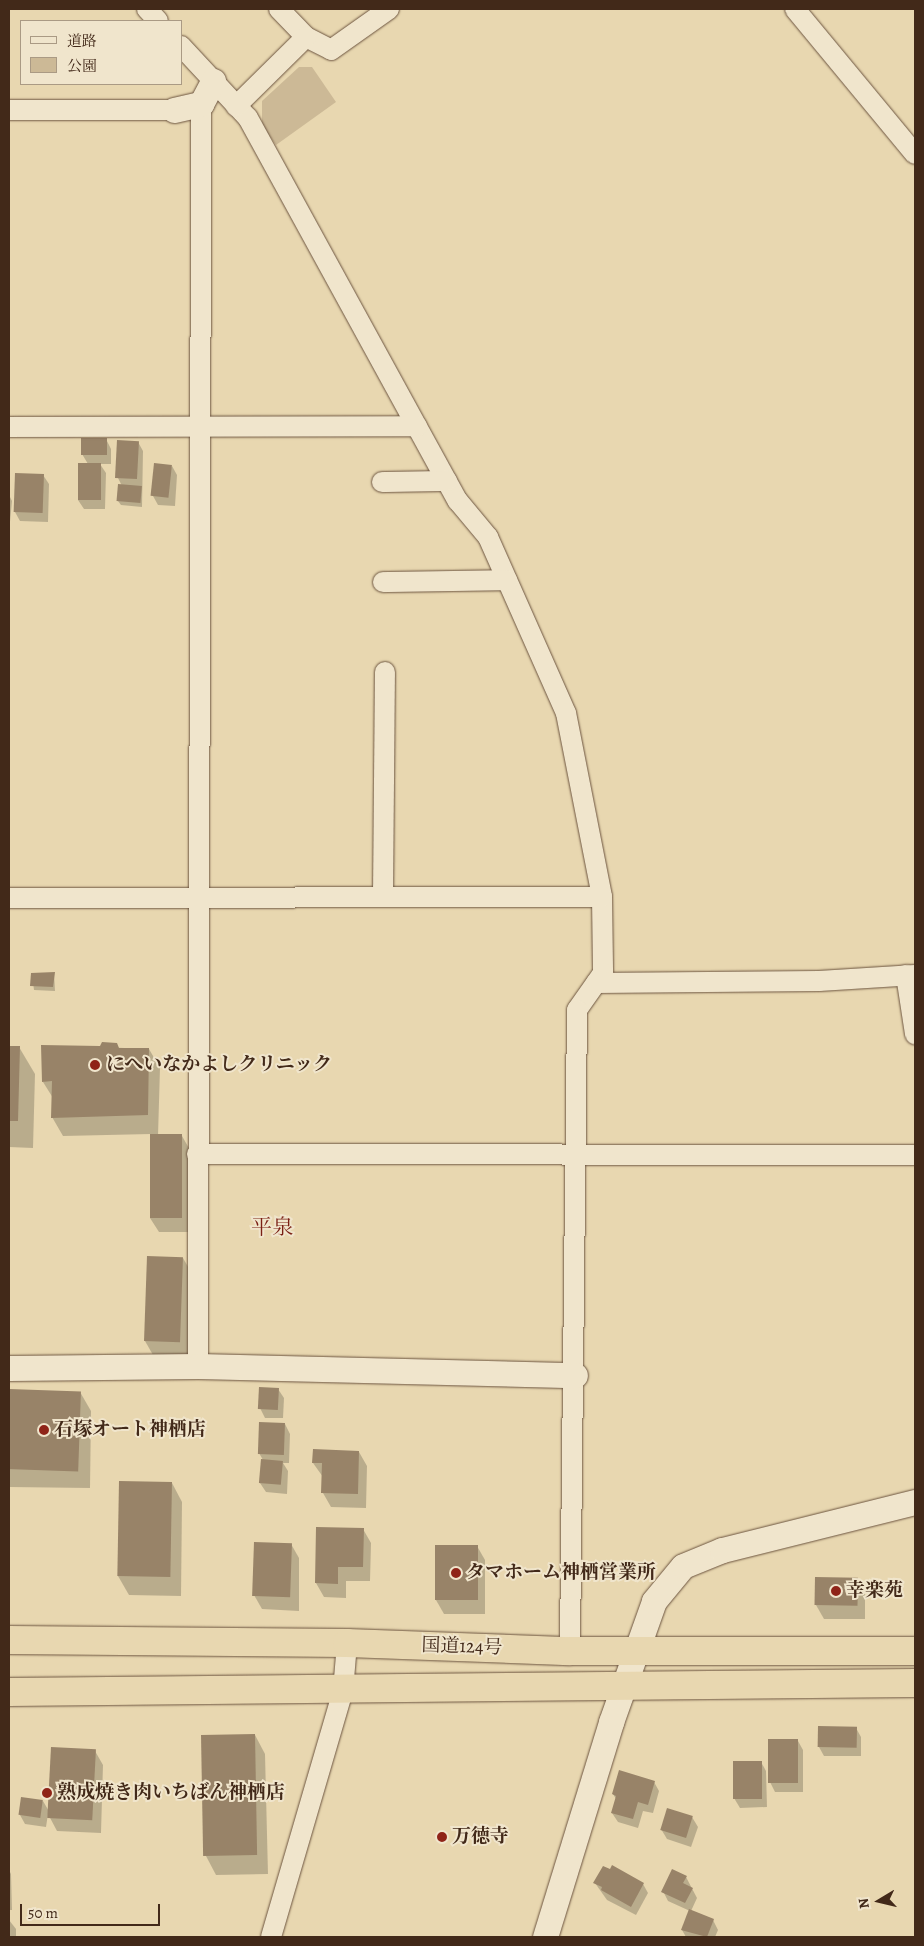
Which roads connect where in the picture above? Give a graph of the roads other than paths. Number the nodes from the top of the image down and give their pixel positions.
1 (147, 9) edge
2 (279, 9) edge
3 (389, 9) edge
4 (794, 9) edge
5 (157, 20) edge
6 (306, 37) junction
7 (182, 47) edge
8 (213, 81) junction
9 (201, 104) junction
10 (236, 106) junction
11 (9, 110) edge
12 (174, 110) joint
13 (915, 154) edge
14 (417, 426) junction
15 (9, 427) edge
16 (199, 428) junction
17 (447, 481) junction
18 (382, 482) dead end
19 (507, 580) junction
20 (382, 582) dead end
21 (385, 672) dead end
22 (200, 896) junction
23 (382, 896) junction
24 (602, 897) junction
25 (9, 898) edge
26 (911, 975) edge
27 (596, 984) junction
28 (915, 1034) edge
29 (198, 1154) junction
30 (576, 1155) junction
31 (915, 1155) edge
32 (198, 1366) junction
33 (9, 1368) edge
34 (575, 1375) junction
35 (915, 1502) edge
36 (9, 1640) edge
37 (347, 1643) junction
38 (637, 1650) junction
39 (570, 1651) junction
40 (915, 1651) edge
41 (915, 1683) edge
42 (625, 1687) junction
43 (342, 1690) junction
44 (9, 1692) edge
45 (271, 1937) edge
46 (545, 1937) edge

1 - 5 street
2 - 6 street
3 - 6 street
4 - 13 street
6 - 10 street
7 - 8 street
8 - 9 street
8 - 10 street
9 - 12 street
9 - 16 street
10 - 14 street
11 - 12 street
14 - 16 street
14 - 17 street
15 - 16 street
16 - 22 street
17 - 18 street
17 - 19 street
19 - 20 street
19 - 24 street
21 - 23 street
22 - 23 street
22 - 25 street
22 - 29 street
23 - 24 street
24 - 27 street
26 - 27 street
26 - 28 street
27 - 30 street
29 - 30 street
29 - 32 street
30 - 31 street
30 - 34 street
32 - 33 street
32 - 34 street
34 - 39 street
35 - 38 street
36 - 37 highway, 国道124号
37 - 39 highway, 国道124号
37 - 43 street
38 - 39 highway, 国道124号
38 - 40 highway, 国道124号
38 - 42 street
41 - 42 highway
42 - 43 highway
42 - 46 street
43 - 44 highway
43 - 45 street

